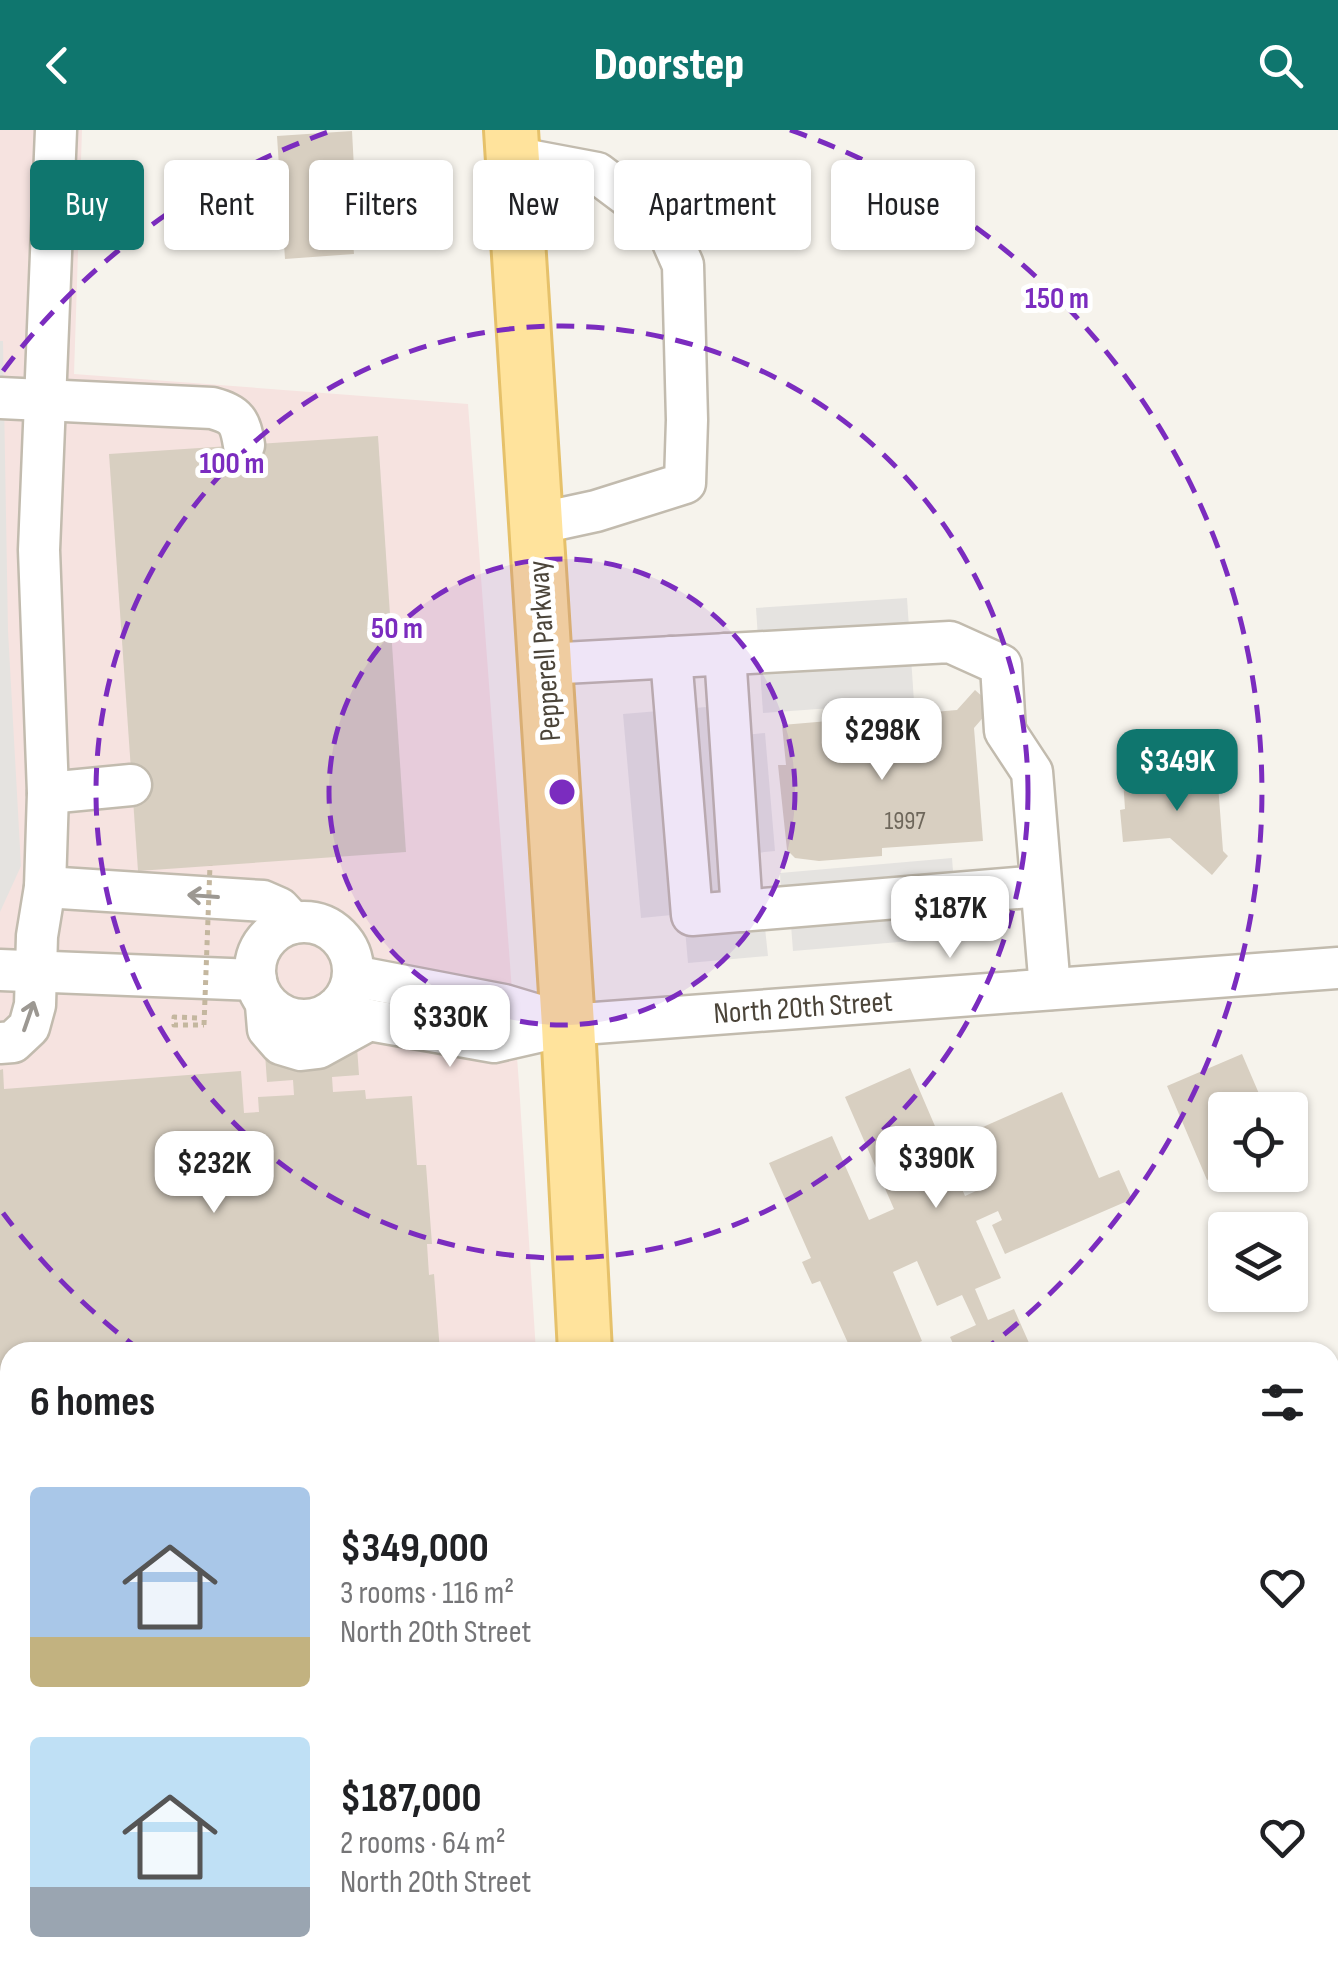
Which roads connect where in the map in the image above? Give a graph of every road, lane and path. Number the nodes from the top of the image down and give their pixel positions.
1 (56, 130) edge
2 (512, 143) edge
3 (0, 398) edge
4 (45, 401) junction
5 (244, 445) dead end
6 (536, 524) junction
7 (725, 654) junction
8 (671, 657) junction
9 (546, 664) junction
10 (131, 785) dead end
11 (48, 810) junction
12 (210, 865) dead end
13 (1041, 886) junction
14 (46, 887) junction
15 (112, 890) junction
16 (742, 911) junction
17 (293, 922) junction
18 (1338, 968) edge
19 (18, 971) edge
20 (1050, 989) junction
21 (261, 991) junction
22 (352, 1002) junction
23 (197, 1018) dead end
24 (568, 1024) junction
25 (0, 1043) edge
26 (584, 1342) edge

1 - 4 street
2 - 6 main road, Pepperell Parkway
2 - 6 street
3 - 4 street
4 - 5 street
4 - 11 street
6 - 9 main road, Pepperell Parkway
7 - 8 street
7 - 13 street
7 - 16 street
8 - 9 street
8 - 16 street
9 - 24 main road, Pepperell Parkway
10 - 11 street
11 - 14 street
11 - 15 street
12 - 23 path, bridge
13 - 16 street
13 - 20 street
14 - 15 street
14 - 19 street
17 -> 15 street
17 - 21 street
17 - 22 street
18 - 20 street, North 20th Street
19 - 21 street
25 -> 19 street
20 - 24 street, North 20th Street
21 - 22 street
22 - 24 street
24 - 26 main road, Pepperell Parkway

